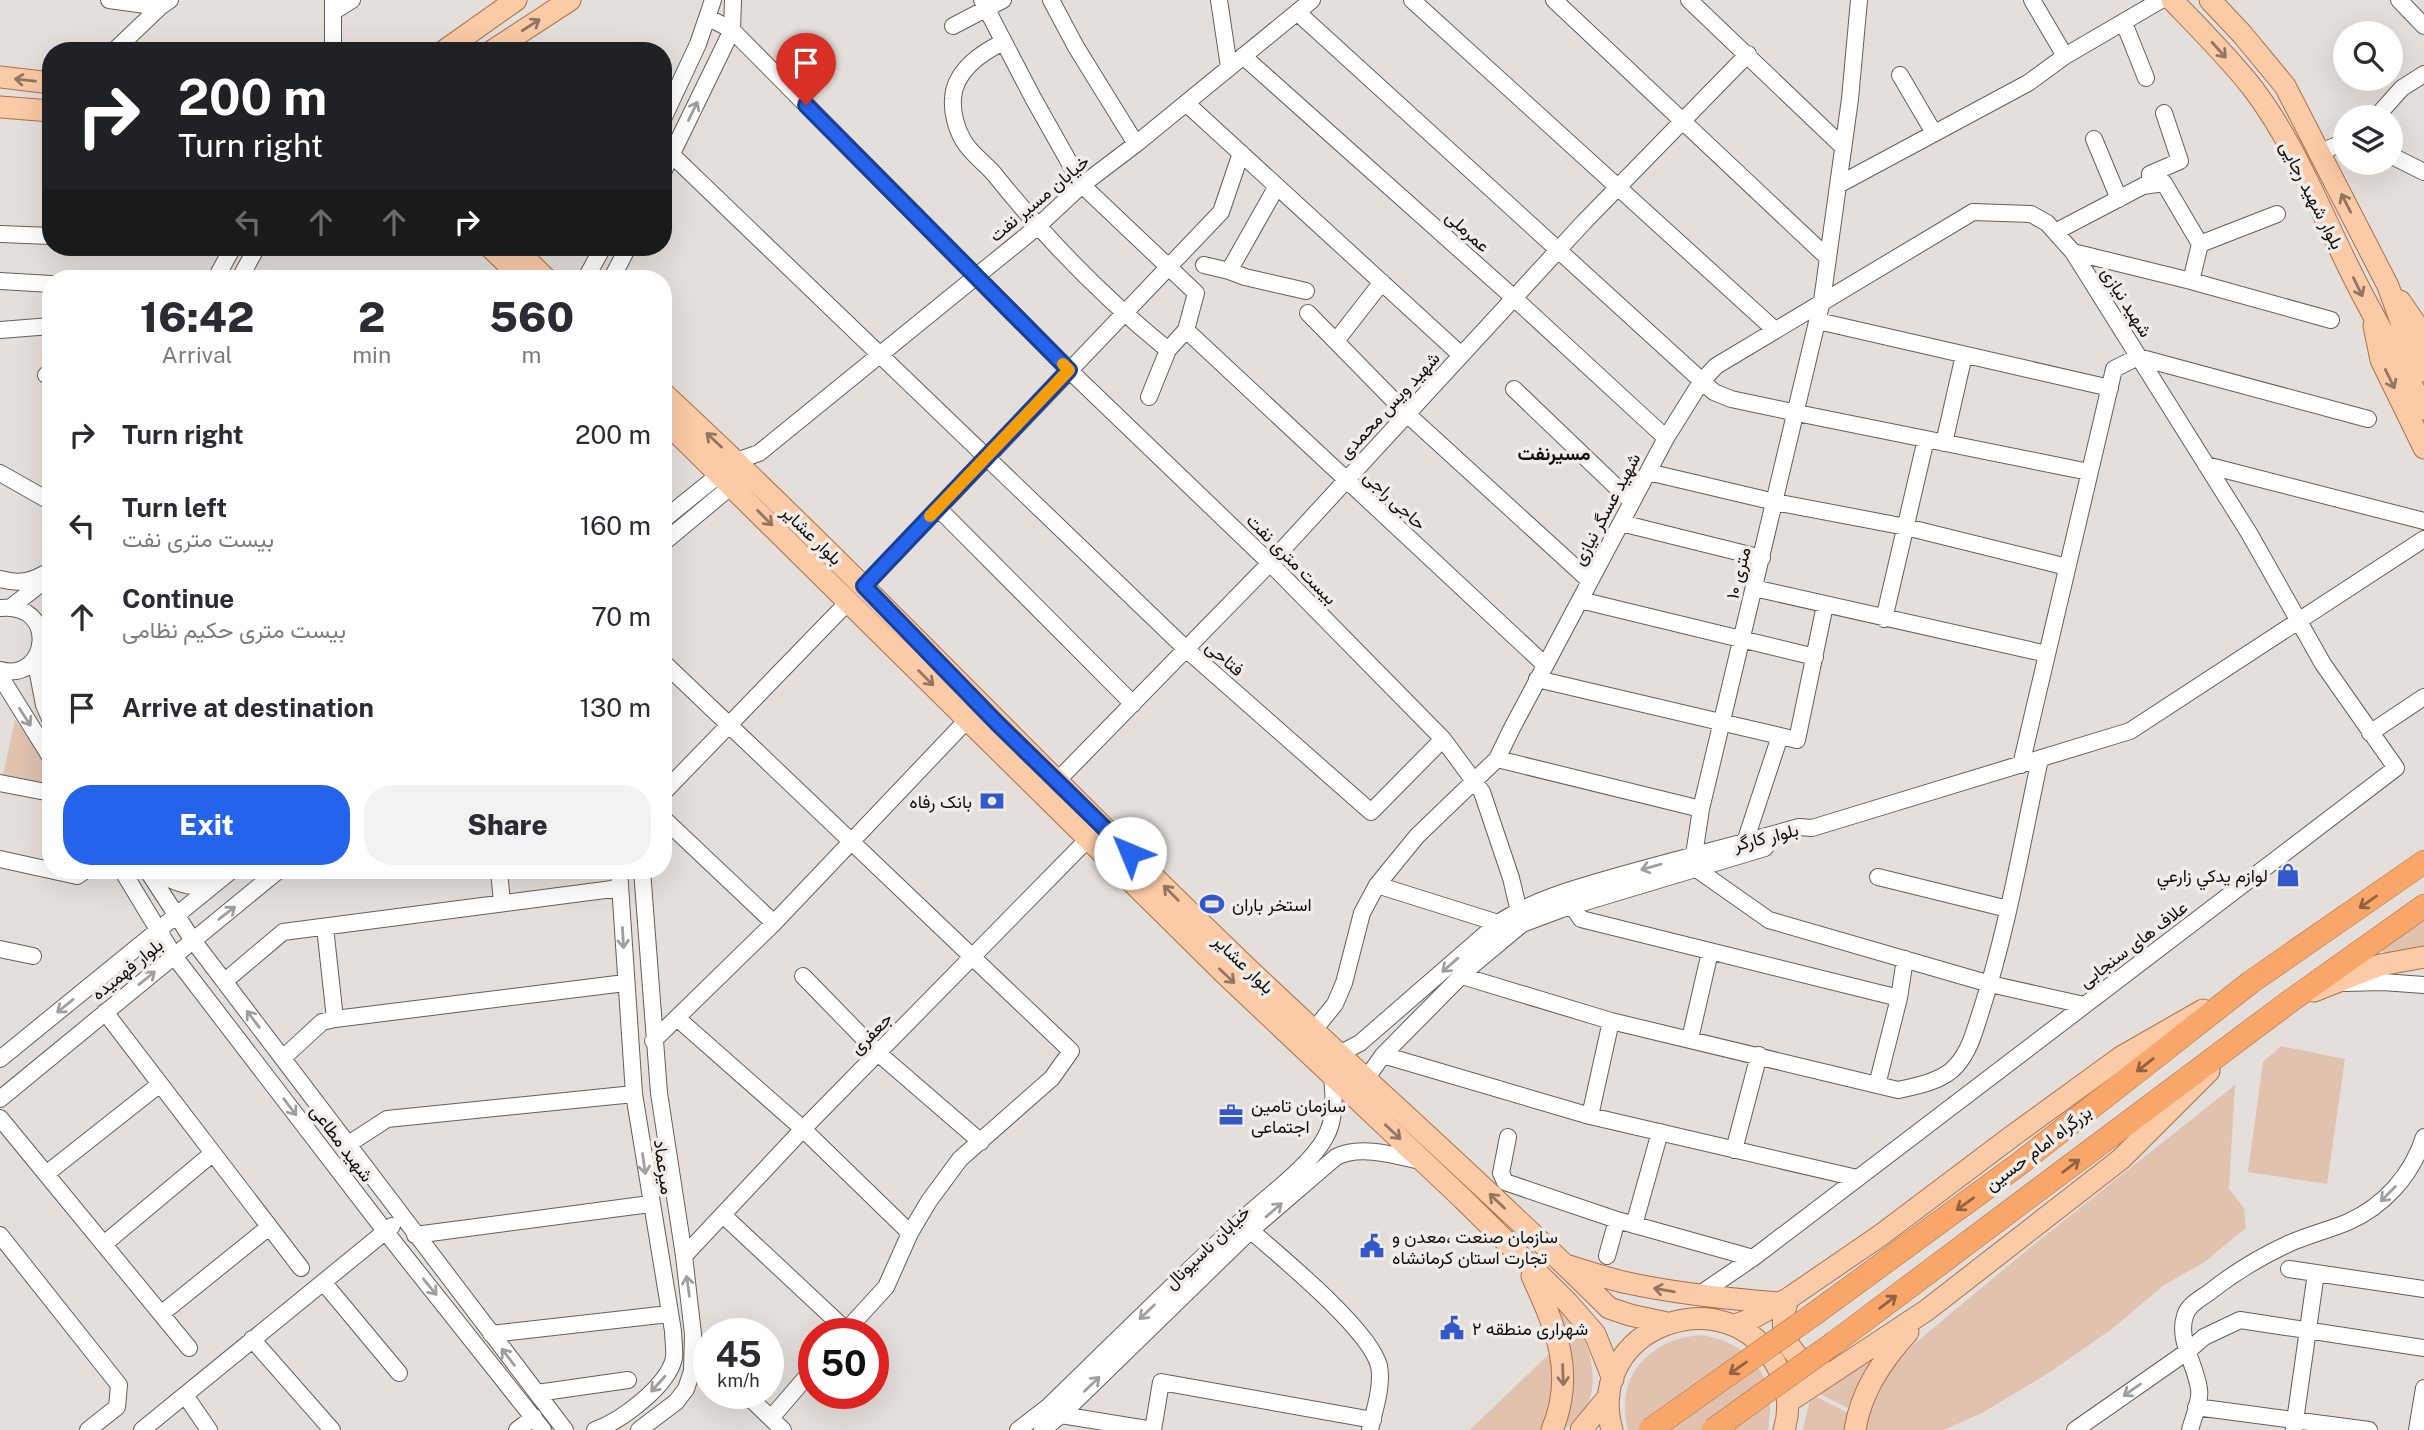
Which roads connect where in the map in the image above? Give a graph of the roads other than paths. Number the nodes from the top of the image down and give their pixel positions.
1 (109, 0) edge
2 (352, 0) edge
3 (516, 0) edge
4 (713, 0) edge
5 (733, 0) edge
6 (1003, 0) edge
7 (1051, 0) edge
8 (1219, 0) edge
9 (1312, 0) edge
10 (1412, 0) edge
11 (1554, 0) edge
12 (1689, 0) edge
13 (1859, 0) edge
14 (2032, 0) edge
15 (2161, 0) edge
16 (2172, 0) edge
17 (2210, 0) edge
18 (2399, 0) edge
19 (165, 3) edge
20 (557, 3) edge
21 (984, 4) edge
22 (333, 6) edge
23 (1297, 12) junction
24 (709, 18) junction
25 (2124, 23) junction
26 (953, 26) dead end
27 (2424, 26) edge
28 (732, 30) junction
29 (124, 42) edge
30 (333, 42) edge
31 (457, 42) edge
32 (504, 42) edge
33 (1004, 43) junction
34 (1748, 54) junction
35 (1243, 56) junction
36 (2065, 57) junction
37 (1229, 68) junction
38 (2424, 74) edge
39 (1900, 75) dead end
40 (0, 77) edge
41 (2146, 78) dead end
42 (42, 82) edge
43 (672, 99) edge
44 (1186, 103) junction
45 (2387, 105) edge
46 (0, 107) edge
47 (42, 110) edge
48 (2164, 113) dead end
49 (1683, 119) junction
50 (1934, 133) junction
51 (2094, 139) dead end
52 (1136, 144) junction
53 (1843, 147) junction
54 (2333, 147) edge
55 (2320, 152) junction
56 (1241, 153) junction
57 (672, 155) joint
58 (2403, 162) edge
59 (2424, 172) edge
60 (1083, 185) junction
61 (1838, 185) junction
62 (2150, 185) junction
63 (1277, 186) junction
64 (1617, 188) junction
65 (2119, 199) junction
66 (2277, 214) dead end
67 (1037, 227) junction
68 (2055, 232) junction
69 (0, 234) edge
70 (42, 236) edge
71 (2200, 244) junction
72 (1558, 250) junction
73 (2073, 253) junction
74 (499, 256) edge
75 (523, 256) edge
76 (1828, 258) junction
77 (1204, 265) dead end
78 (1170, 268) junction
79 (514, 270) edge
80 (537, 270) edge
81 (1229, 271) junction
82 (976, 276) junction
83 (0, 281) edge
84 (2191, 281) junction
85 (1382, 282) junction
86 (42, 283) edge
87 (2388, 286) junction
88 (1306, 291) dead end
89 (1514, 298) junction
90 (1822, 301) junction
91 (1308, 313) dead end
92 (2372, 313) junction
93 (1124, 314) junction
94 (2331, 320) dead end
95 (1818, 321) junction
96 (42, 327) edge
97 (0, 330) edge
98 (1186, 330) junction
99 (1775, 330) junction
100 (2424, 336) edge
101 (1336, 341) junction
102 (1168, 350) junction
103 (1461, 355) junction
104 (1964, 355) junction
105 (879, 356) junction
106 (2138, 357) junction
107 (1069, 370) junction
108 (2424, 371) edge
109 (1701, 382) junction
110 (2110, 388) junction
111 (1514, 389) dead end
112 (1149, 397) dead end
113 (672, 403) edge
114 (2424, 409) edge
115 (1797, 413) junction
116 (1408, 414) junction
117 (2368, 419) dead end
118 (672, 426) edge
119 (1666, 438) junction
120 (1926, 439) junction
121 (1944, 443) junction
122 (2424, 448) edge
123 (985, 457) junction
124 (2206, 465) junction
125 (1648, 472) junction
126 (2089, 472) junction
127 (0, 473) edge
128 (734, 473) junction
129 (1346, 481) junction
130 (42, 497) edge
131 (1632, 502) junction
132 (1775, 502) junction
133 (938, 508) junction
134 (672, 514) edge
135 (2424, 521) edge
136 (1621, 523) junction
137 (1906, 527) junction
138 (672, 534) edge
139 (2424, 539) edge
140 (1762, 558) junction
141 (1270, 563) junction
142 (2067, 566) junction
143 (42, 576) edge
144 (0, 579) edge
145 (1590, 581) junction
146 (42, 583) edge
147 (1754, 588) junction
148 (856, 593) junction
149 (1580, 600) junction
150 (1825, 605) junction
151 (3, 608) edge
152 (1884, 619) junction
153 (2299, 621) junction
154 (41, 636) joint
155 (1742, 640) junction
156 (1186, 649) junction
157 (2047, 654) junction
158 (1815, 657) junction
159 (36, 658) junction
160 (0, 670) edge
161 (672, 671) edge
162 (1541, 672) junction
163 (0, 676) edge
164 (42, 693) edge
165 (2424, 697) edge
166 (1133, 704) junction
167 (967, 720) junction
168 (1721, 723) junction
169 (729, 726) junction
170 (2371, 733) junction
171 (1780, 736) junction
172 (1443, 739) junction
173 (42, 744) edge
174 (1497, 759) junction
175 (2040, 759) junction
176 (2021, 765) junction
177 (1057, 781) junction
178 (1474, 781) junction
179 (0, 783) edge
180 (672, 784) edge
181 (42, 791) edge
182 (1701, 809) junction
183 (672, 827) edge
184 (1812, 828) junction
185 (1088, 839) junction
186 (1745, 842) junction
187 (851, 843) junction
188 (0, 859) edge
189 (1694, 861) junction
190 (2424, 862) edge
191 (42, 868) edge
192 (1878, 877) dead end
193 (127, 879) edge
194 (154, 879) edge
195 (171, 879) edge
196 (220, 879) edge
197 (221, 879) edge
198 (268, 879) edge
199 (500, 879) edge
200 (620, 879) edge
201 (643, 879) edge
202 (1377, 886) junction
203 (620, 888) junction
204 (502, 903) junction
205 (1572, 906) junction
206 (2424, 906) edge
207 (2008, 909) junction
208 (176, 914) junction
209 (1520, 917) junction
210 (774, 923) junction
211 (1498, 923) junction
212 (325, 927) junction
213 (158, 930) junction
214 (192, 939) junction
215 (0, 948) edge
216 (1710, 952) junction
217 (33, 956) dead end
218 (174, 956) junction
219 (972, 957) junction
220 (2424, 957) edge
221 (1905, 959) junction
222 (803, 976) dead end
223 (1462, 976) junction
224 (225, 981) junction
225 (2251, 982) junction
226 (625, 983) junction
227 (1990, 984) junction
228 (2329, 984) junction
229 (2424, 985) edge
230 (1899, 998) junction
231 (2289, 1002) junction
232 (2084, 1005) junction
233 (105, 1012) junction
234 (677, 1018) junction
235 (335, 1019) junction
236 (1611, 1021) junction
237 (1314, 1030) junction
238 (1690, 1039) junction
239 (653, 1041) junction
240 (2239, 1041) junction
241 (878, 1053) junction
242 (1339, 1054) junction
243 (1382, 1055) junction
244 (1759, 1055) junction
245 (283, 1058) junction
246 (0, 1059) edge
247 (1957, 1066) junction
248 (1332, 1076) junction
249 (1366, 1079) junction
250 (160, 1084) junction
251 (1877, 1085) junction
252 (1979, 1086) junction
253 (634, 1094) junction
254 (0, 1099) edge
255 (1591, 1116) junction
256 (0, 1118) edge
257 (803, 1129) junction
258 (1660, 1132) junction
259 (2424, 1137) edge
260 (1508, 1138) dead end
261 (981, 1142) junction
262 (347, 1145) junction
263 (1734, 1150) junction
264 (213, 1153) junction
265 (1424, 1162) junction
266 (46, 1174) junction
267 (1857, 1178) junction
268 (650, 1204) junction
269 (723, 1215) junction
270 (402, 1218) junction
271 (1617, 1220) junction
272 (1634, 1224) junction
273 (1245, 1226) junction
274 (269, 1227) junction
275 (385, 1231) junction
276 (910, 1233) junction
277 (0, 1235) edge
278 (415, 1235) junction
279 (104, 1244) junction
280 (684, 1256) junction
281 (1607, 1256) dead end
282 (1753, 1258) junction
283 (1527, 1264) junction
284 (1563, 1264) junction
285 (301, 1268) dead end
286 (2289, 1269) dead end
287 (2316, 1273) junction
288 (324, 1283) junction
289 (2424, 1289) edge
290 (1697, 1296) junction
291 (1785, 1300) junction
292 (1609, 1308) junction
293 (1927, 1310) junction
294 (161, 1314) junction
295 (669, 1314) junction
296 (830, 1318) edge
297 (858, 1318) edge
298 (1667, 1323) junction
299 (1589, 1325) junction
300 (1734, 1325) junction
301 (2308, 1331) junction
302 (491, 1334) junction
303 (252, 1339) junction
304 (189, 1348) dead end
305 (2424, 1348) edge
306 (2188, 1351) junction
307 (692, 1371) joint
308 (1834, 1372) junction
309 (399, 1373) dead end
310 (628, 1380) dead end
311 (798, 1387) edge
312 (1611, 1387) junction
313 (2424, 1388) edge
314 (537, 1393) junction
315 (185, 1395) junction
316 (1788, 1402) junction
317 (2196, 1407) junction
318 (761, 1409) edge
319 (1061, 1415) junction
320 (771, 1418) junction
321 (538, 1424) edge
322 (1371, 1425) edge
323 (2295, 1425) edge
324 (88, 1430) edge
325 (142, 1430) edge
326 (209, 1430) edge
327 (332, 1430) edge
328 (517, 1430) edge
329 (565, 1430) edge
330 (596, 1430) edge
331 (639, 1430) edge
332 (783, 1430) edge
333 (1018, 1430) edge
334 (1042, 1430) edge
335 (1153, 1430) edge
336 (1552, 1430) edge
337 (1581, 1430) edge
338 (1612, 1430) edge
339 (1650, 1430) edge
340 (1713, 1430) edge
341 (1784, 1430) edge
342 (1855, 1430) edge
343 (2074, 1430) edge
344 (2190, 1430) edge
345 (2368, 1430) edge
346 (2417, 1430) edge

1 - 19 street
2 - 22 street
3 - 31 main road
4 - 24 street
5 - 28 street
6 - 21 street
7 - 52 street
8 - 37 street
9 - 23 street, خیابان مسیر نفت
10 - 64 street
11 - 49 street
12 - 34 street
13 - 53 street, ۱۰ متری
14 - 36 street
15 - 25 street
16 -> 92 main road, بلوار شهید رجایی
17 - 55 main road, بلوار شهید رجایی
18 - 27 street
19 - 29 street
32 -> 20 main road
21 - 26 street
21 - 33 street
22 - 30 street
23 - 35 street, خیابان مسیر نفت
23 - 72 street
24 - 28 street, بیست متری نفت
24 - 43 street
25 - 36 street
25 - 41 street
57 -> 28 street
28 - 82 street, بیست متری نفت
33 - 60 street
33 - 67 street
34 - 49 street, شهید ویس محمدی
34 - 53 street
35 - 37 street, خیابان مسیر نفت
35 - 89 street, عمرملی
36 - 50 street
37 - 44 street, خیابان مسیر نفت
38 - 45 street
39 - 50 street
42 -> 40 main road
44 - 52 street, خیابان مسیر نفت
44 - 56 street
46 - 47 main road
48 - 62 street
49 - 64 street, شهید ویس محمدی
49 - 76 street
50 - 61 street
51 - 65 street
52 - 60 street, خیابان مسیر نفت
53 - 61 street, ۱۰ متری
54 - 55 street
87 -> 55 main road, بلوار شهید رجایی
56 - 63 street
56 - 78 street
57 - 105 street, فتاحی
58 - 59 street
60 - 67 street, خیابان مسیر نفت
60 - 78 street
61 - 76 street, ۱۰ متری
62 - 65 street
62 - 71 street
63 - 81 street
63 - 85 street
64 - 72 street, شهید ویس محمدی
64 - 99 street
65 - 68 street
66 - 71 street
67 - 82 street, خیابان مسیر نفت
67 - 93 street
68 - 73 street, شهید نیازی
68 - 90 street, شهید نیازی
69 - 70 street
71 - 84 street
72 - 89 street, شهید ویس محمدی
72 - 109 street
73 - 84 street
73 - 106 street, شهید نیازی
74 - 79 main road
75 - 80 main road
76 - 90 street, ۱۰ متری
77 - 81 street
78 - 93 street
78 - 98 street
81 - 88 street
82 - 105 street, خیابان مسیر نفت
82 - 107 street, بیست متری نفت
83 - 86 street
84 - 94 street
85 - 101 street
85 - 103 street
87 - 100 main road
87 - 108 main road, بلوار شهید رجایی
89 - 103 street, شهید ویس محمدی
89 - 119 street, عمرملی
90 - 95 street, ۱۰ متری
90 - 99 street, شهید عسگر نیازی
91 - 101 street
92 - 114 main road, بلوار شهید رجایی
92 -> 122 main road
93 - 102 street
93 - 107 street
95 - 104 street
95 - 115 street, ۱۰ متری
96 - 97 street
98 - 102 street
98 - 129 street, حاجی راجی
99 - 109 street, شهید عسگر نیازی
101 - 116 street
102 - 112 street
103 - 116 street, شهید ویس محمدی
104 - 110 street
104 - 121 street
105 - 123 street, فتاحی
105 - 128 street, خیابان مسیر نفت
106 - 110 street
106 - 117 street
106 - 124 street, شهید نیازی
107 - 123 street
107 - 141 street, بیست متری نفت
109 - 115 street
109 - 119 street, شهید عسگر نیازی
110 - 126 street
111 - 131 street
128 -> 113 main road, بلوار عشایر
115 - 120 street
115 - 132 street, ۱۰ متری
116 - 129 street, شهید ویس محمدی
116 - 145 street
118 - 128 main road, بلوار عشایر
119 - 125 street, شهید عسگر نیازی
120 - 121 street
120 - 137 street
121 - 126 street
123 - 133 street
123 - 156 street, فتاحی
124 - 135 street
124 - 153 street, شهید نیازی
125 - 131 street, شهید عسگر نیازی
125 - 132 street
126 - 142 street
127 - 130 street
128 - 134 street
128 - 138 street
128 - 148 main road, بلوار عشایر
129 - 141 street, شهید ویس محمدی
129 - 162 street, حاجی راجی
131 - 136 street, شهید عسگر نیازی
132 - 137 street
132 - 140 street, ۱۰ متری
133 - 148 street
133 - 166 street
136 - 140 street
136 - 145 street, شهید عسگر نیازی
137 - 142 street
137 - 152 street
139 - 153 street
140 - 147 street, ۱۰ متری
141 - 156 street, شهید ویس محمدی
141 - 172 street, بیست متری نفت
142 - 157 street
143 - 144 street
145 - 149 street, شهید عسگر نیازی
146 - 151 street
147 - 150 street
147 - 155 street, ۱۰ متری
148 -> 167 main road, بلوار عشایر
148 - 169 street
148 - 177 main road, بلوار عشایر
149 - 155 street
149 - 162 street, شهید عسگر نیازی
150 - 152 street
150 - 158 street
151 - 154 street
152 - 157 street
153 - 170 street, علاف های سنجابی
153 - 175 street
154 - 159 street
155 - 158 street
155 - 168 street, ۱۰ متری
156 - 166 street, شهید ویس محمدی
156 - 172 street, فتاحی
157 - 176 street
158 - 171 street
159 - 160 street
159 - 164 street
161 - 169 street
162 - 168 street
162 - 174 street, شهید عسگر نیازی
163 -> 173 street
165 - 170 street
166 - 177 street, شهید ویس محمدی
167 - 185 main road, بلوار عشایر
167 - 187 street
168 - 171 street
168 - 182 street, ۱۰ متری
169 - 180 street
169 - 187 street
170 - 232 street, علاف های سنجابی
171 - 186 street
172 - 178 street, بیست متری نفت
174 - 178 street, شهید عسگر نیازی
174 - 182 street
175 - 176 street
175 - 207 street
176 - 184 street
237 -> 177 main road, بلوار عشایر
178 - 202 street, شهید عسگر نیازی
178 - 209 street, بیست متری نفت
179 - 181 street
182 - 189 street, ۱۰ متری
183 - 210 street
184 - 186 street, بلوار کارگر
184 - 189 street, بلوار کارگر
185 - 219 street, جعفری
185 -> 248 main road, بلوار عشایر
186 - 189 street, بلوار کارگر
187 - 210 street
187 - 219 street
188 - 191 street
189 - 205 street, بلوار کارگر
189 -> 209 street, بلوار کارگر
189 - 221 street
190 -> 225 highway, بزرگراه امام حسین
192 - 207 street
193 - 213 street, شهید مطاعی
194 - 208 street, شهید مطاعی
195 - 196 street
197 - 208 street, بلوار فهمیده
214 -> 198 street, بلوار فهمیده
199 - 204 street
200 - 203 street, میرعماد
201 - 239 street, میرعماد
202 - 211 street
202 - 237 street, شهید عسگر نیازی
203 - 204 street
203 -> 226 street, میرعماد
204 - 212 street
205 - 209 street, بلوار کارگر
205 - 216 street
206 - 231 highway, بزرگراه امام حسین
207 - 227 street
208 - 213 street, بلوار فهمیده
208 - 214 street, شهید مطاعی
209 - 211 street, بلوار کارگر
209 - 223 street, بلوار کارگر
210 - 234 street
211 -> 242 street, بلوار کارگر
212 - 224 street
212 - 235 street
213 - 218 street, شهید مطاعی
213 -> 246 street, بلوار فهمیده
214 - 218 street, بلوار فهمیده
214 - 224 street, شهید مطاعی
215 - 217 street
216 - 230 street
216 - 238 street
233 -> 218 street, بلوار فهمیده
218 -> 275 street, شهید مطاعی
219 - 241 street, جعفری
219 - 261 street
220 - 228 main road
221 - 227 street
221 - 230 street
222 - 241 street
223 - 236 street
223 - 243 street, بلوار کارگر
245 -> 224 street, شهید مطاعی
225 - 291 main road
225 -> 339 highway, بزرگراه امام حسین, bridge
226 - 235 street
226 - 253 street, میرعماد
227 - 232 street
227 - 247 street
228 - 229 street
228 - 231 main road
230 - 251 street
231 - 240 highway, بزرگراه امام حسین
232 - 252 street, علاف های سنجابی
233 - 250 street
233 - 254 street, بلوار فهمیده
234 - 239 street
234 - 257 street
235 - 245 street
236 - 238 street
236 - 255 street
237 - 242 main road, بلوار عشایر
238 - 244 street
239 - 280 street, میرعماد
240 - 293 main road
340 -> 240 highway, بزرگراه امام حسین, bridge
241 - 257 street, جعفری
241 - 261 street
242 - 249 main road, بلوار عشایر
243 - 249 street, بلوار کارگر
243 - 255 street
244 - 251 street
244 - 263 street
245 - 262 street, شهید مطاعی
247 - 251 street
247 - 252 street
248 -> 265 main road, بلوار عشایر
248 - 273 street, خیابان ناسیونال
284 -> 249 main road, بلوار عشایر
250 - 264 street
250 - 266 street
252 - 267 street, علاف های سنجابی
253 - 262 street
253 -> 268 street, میرعماد
255 - 258 street
256 - 266 street
257 - 269 street, جعفری
257 - 276 street
258 - 263 street
258 - 272 street
259 -> 306 street
260 - 271 street
261 - 276 street
262 - 270 street, شهید مطاعی
263 - 267 street
264 - 274 street
264 - 279 street
273 -> 265 street, خیابان ناسیونال
265 - 283 main road, بلوار عشایر
266 - 279 street
267 - 282 street, علاف های سنجابی
268 - 278 street
268 - 295 street, میرعماد
269 - 280 street, جعفری
269 - 296 street
270 - 275 street
270 - 278 street, شهید مطاعی
271 - 272 street
271 - 281 street
272 - 282 street
319 -> 273 street, خیابان ناسیونال
273 - 322 street
273 -> 333 street, خیابان ناسیونال
274 - 285 street
274 - 294 street
275 - 288 street
275 -> 321 street, شهید مطاعی
276 - 297 street
277 - 324 street
278 - 302 street, شهید مطاعی
279 - 294 street
307 -> 280 street, میرعماد
282 - 290 street, علاف های سنجابی
283 - 299 main road, بلوار عشایر
283 -> 336 main road
290 -> 284 main road
284 - 292 main road, بلوار عشایر
286 - 287 street
287 - 289 street
287 - 301 street
288 - 303 street
288 - 309 street
290 - 291 main road
291 - 300 main road
291 - 308 main road
292 - 298 main road, بلوار عشایر
292 - 299 main road
293 - 308 main road
293 - 342 main road
294 - 304 street
295 - 302 street
295 -> 330 street, میرعماد
298 - 300 main road
298 - 312 main road
299 - 312 main road, بلوار عشایر
300 - 316 main road
301 - 305 street
301 - 306 street
301 - 323 street
314 -> 302 street, شهید مطاعی
303 - 315 street
303 - 327 street
306 - 317 street
306 -> 343 street
307 - 331 street, میرعماد
308 - 316 main road
310 - 314 street
311 - 320 street
312 - 337 main road
312 - 338 main road, بلوار عشایر
313 - 346 street
314 - 329 street, شهید مطاعی
315 - 325 street
315 - 326 street
316 - 341 main road
317 - 323 street
317 - 344 street
318 - 320 street
319 - 334 street, خیابان ناسیونال
319 - 335 street
320 - 332 street
321 - 328 street
322 - 335 street
323 - 345 street

